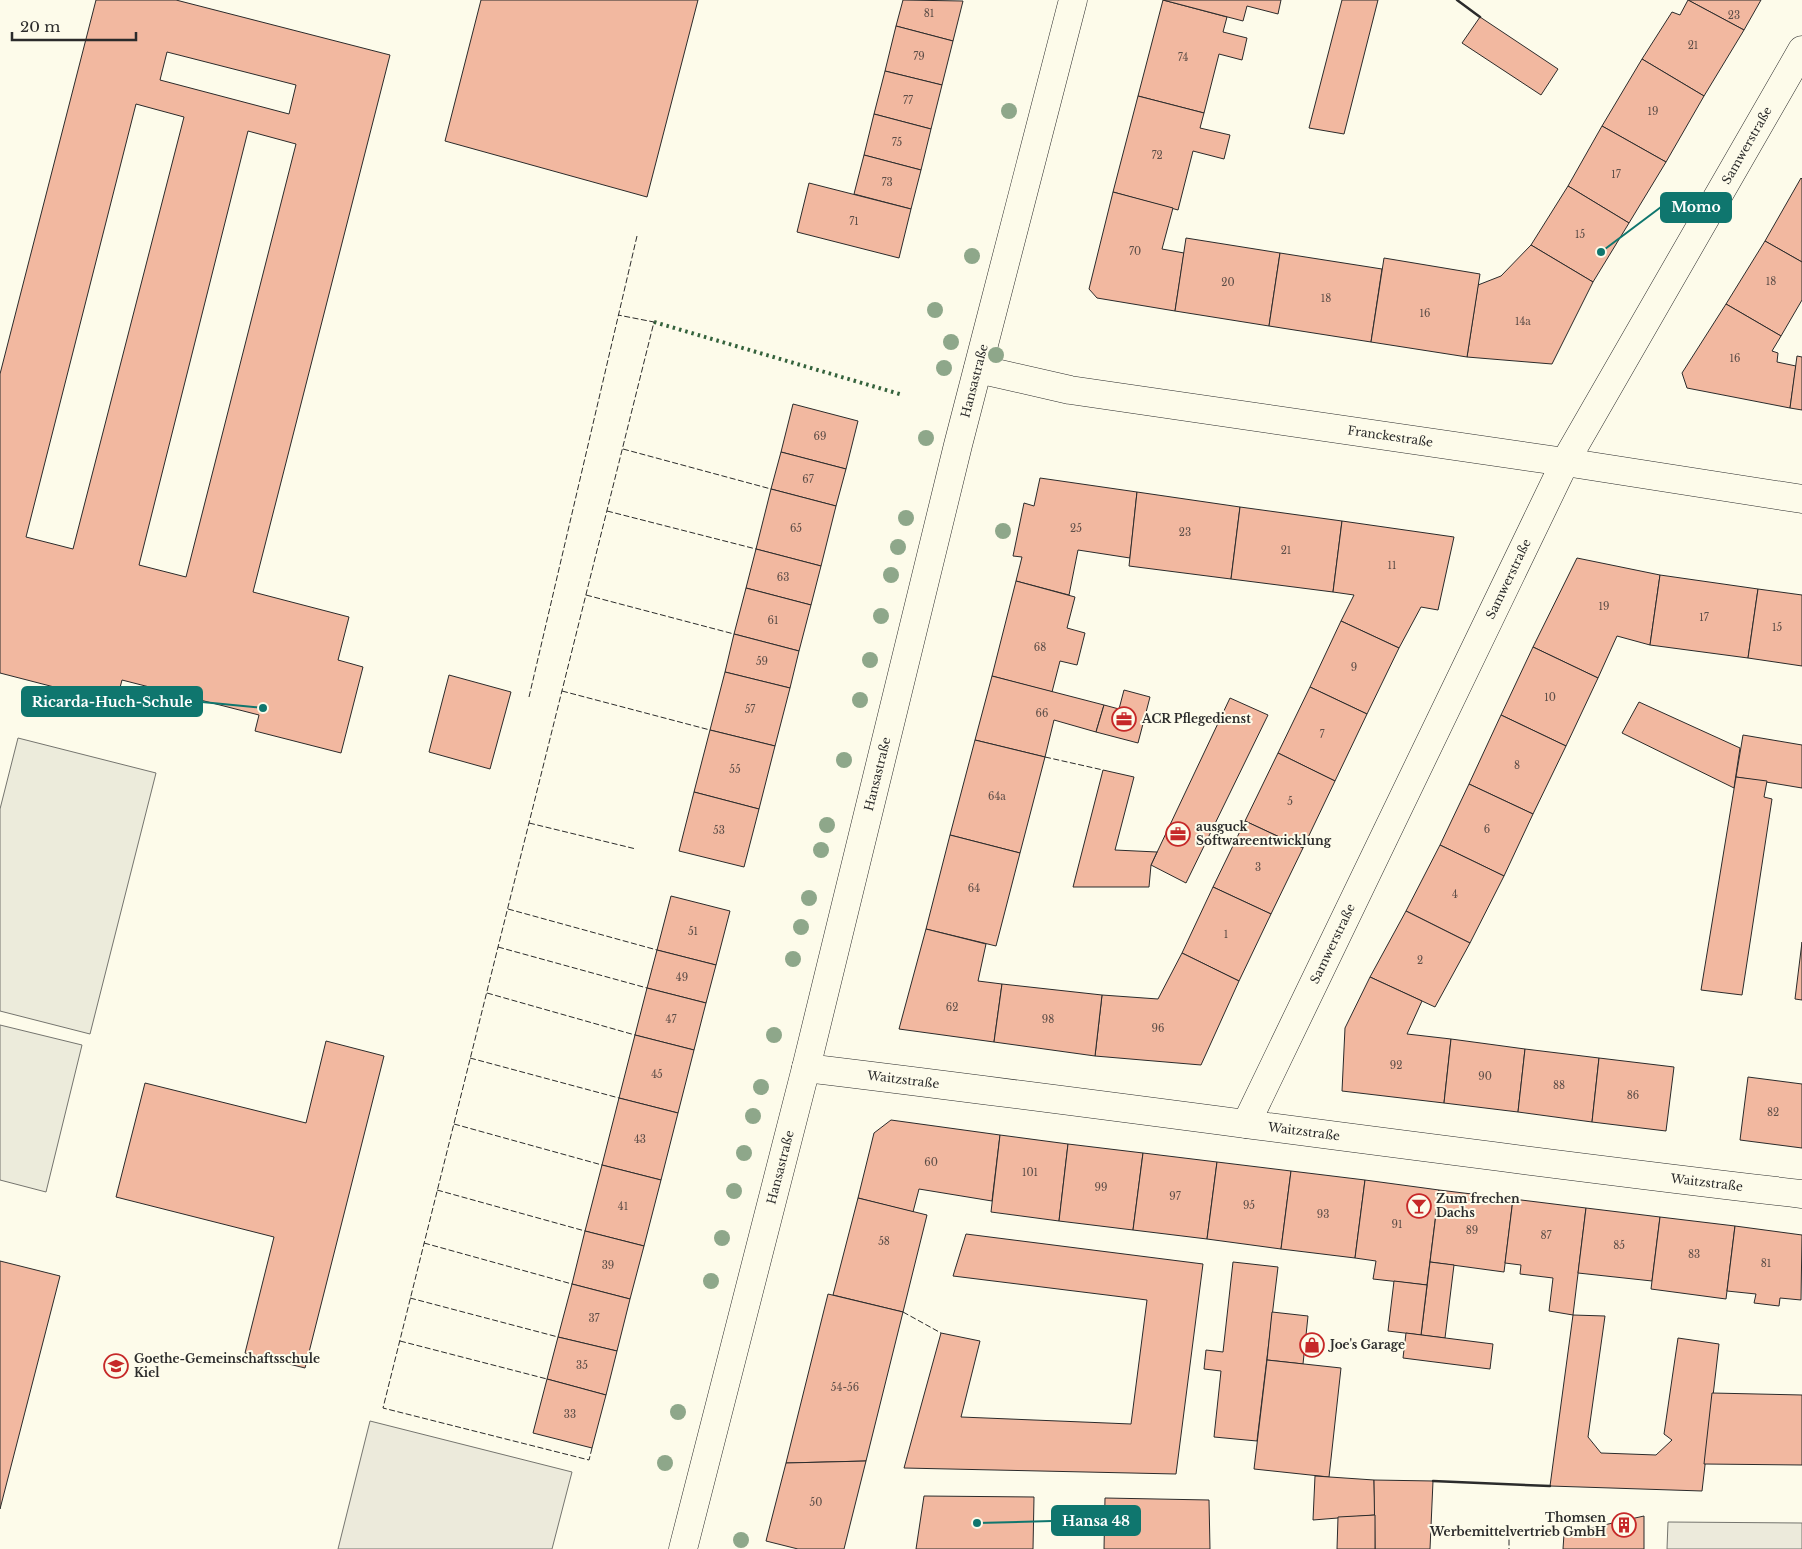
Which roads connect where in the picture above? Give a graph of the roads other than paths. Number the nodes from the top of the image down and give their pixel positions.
1 (1073, 0) edge
2 (1802, 50) edge
3 (978, 369) junction
4 (1565, 462) junction
5 (1802, 499) edge
6 (806, 1068) junction
7 (1246, 1124) junction
8 (1802, 1194) edge
9 (683, 1549) edge

1 - 3 street, Hansastraße
2 - 4 street, Samwerstraße
3 - 4 street, Franckestraße
3 - 6 street, Hansastraße
4 - 5 street, Franckestraße
4 - 7 street, Samwerstraße
6 - 7 street, Waitzstraße
6 - 9 street, Hansastraße
7 - 8 street, Waitzstraße

